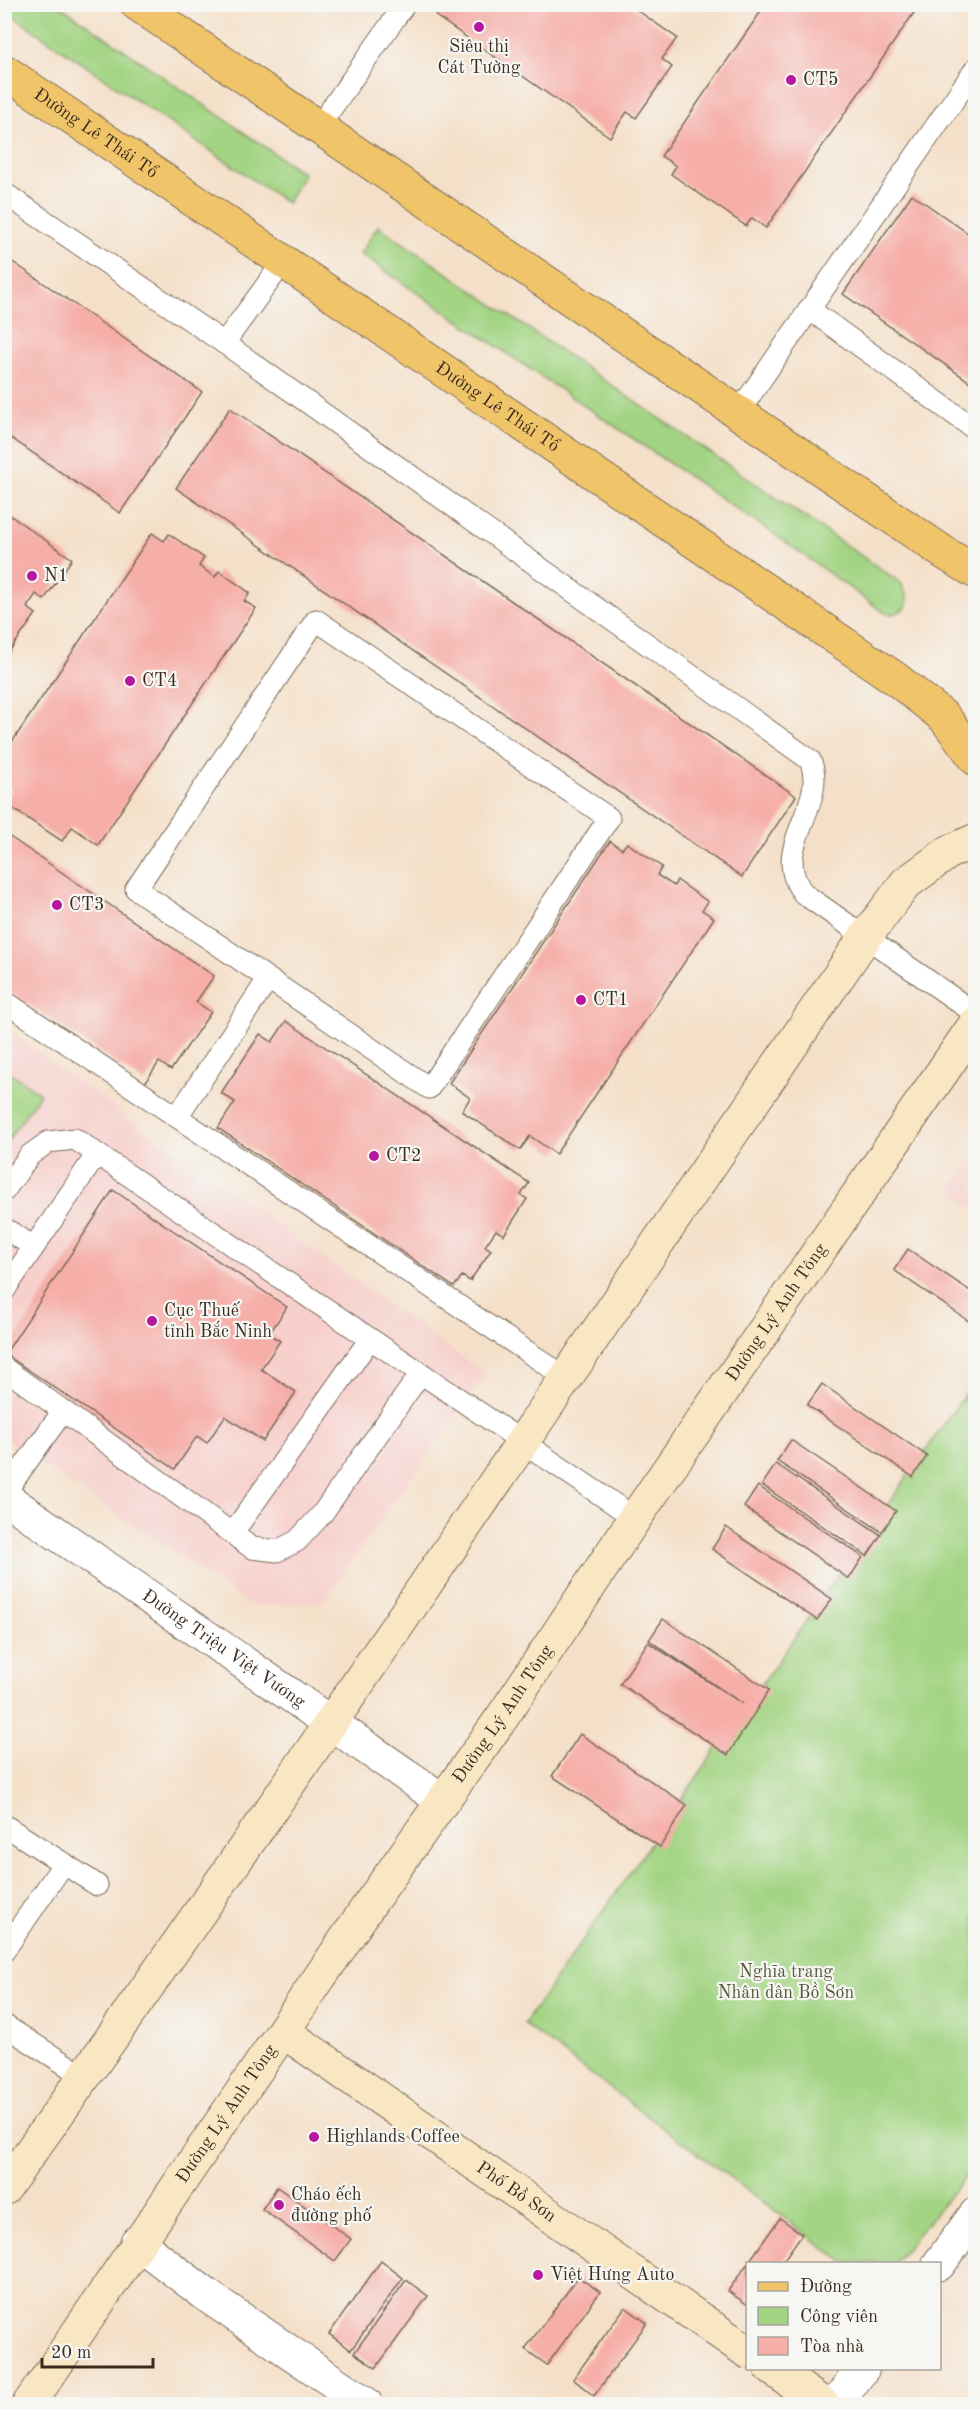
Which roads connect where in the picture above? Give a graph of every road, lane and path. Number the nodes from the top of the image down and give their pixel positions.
1 (137, 4) edge
2 (405, 4) edge
3 (975, 68) edge
4 (4, 71) edge
5 (317, 129) junction
6 (4, 193) edge
7 (284, 261) junction
8 (809, 309) junction
9 (224, 343) junction
10 (738, 413) junction
11 (975, 430) edge
12 (975, 572) edge
13 (975, 759) edge
14 (975, 840) edge
15 (866, 936) junction
16 (268, 979) junction
17 (4, 1001) edge
18 (973, 1028) edge
19 (177, 1117) junction
20 (97, 1154) junction
21 (4, 1191) edge
22 (4, 1228) edge
23 (34, 1247) junction
24 (4, 1291) edge
25 (370, 1338) junction
26 (4, 1368) edge
27 (421, 1373) junction
28 (565, 1377) junction
29 (63, 1411) junction
30 (522, 1442) junction
31 (4, 1496) edge
32 (635, 1518) junction
33 (232, 1534) junction
34 (333, 1723) junction
35 (442, 1800) junction
36 (4, 1825) edge
37 (64, 1863) junction
38 (97, 1885) dead end
39 (4, 1951) edge
40 (4, 2025) edge
41 (284, 2032) junction
42 (85, 2077) junction
43 (4, 2189) edge
44 (975, 2214) edge
45 (137, 2242) junction
46 (940, 2262) edge
47 (746, 2351) edge
48 (774, 2370) edge
49 (861, 2370) edge
50 (28, 2404) edge
51 (366, 2404) edge
52 (823, 2404) edge
53 (836, 2404) edge

1 - 5 main road
2 - 5 lane
3 - 8 lane
4 - 7 main road, Đường Lê Thái Tổ
5 - 10 main road
6 - 9 lane
7 - 9 lane
7 - 13 main road, Đường Lê Thái Tổ
8 - 10 lane
8 - 11 lane
9 - 15 lane
10 - 12 main road
14 - 15 main road
15 - 18 lane
15 - 28 main road
16 - 16 lane
16 - 19 lane
17 - 19 lane
18 - 32 main road, Đường Lý Anh Tông
19 - 28 lane
20 - 21 lane
20 - 23 lane
20 - 25 lane
22 - 23 lane
23 - 24 lane
25 - 27 lane
25 - 33 lane
26 - 29 lane
27 - 30 lane
27 - 33 lane
28 - 30 main road
29 - 31 lane
29 - 33 lane
30 - 32 lane
30 - 34 main road
31 - 34 street, Đường Triệu Việt Vương
32 - 35 main road, Đường Lý Anh Tông
34 - 35 street, Đường Triệu Việt Vương
34 - 42 main road
35 - 41 main road, Đường Lý Anh Tông
36 - 37 lane
37 - 38 lane
37 - 39 lane
40 - 42 lane
41 - 45 main road, Đường Lý Anh Tông
41 - 47 main road, Phố Bồ Sơn
42 - 43 main road
44 - 46 street
45 - 50 main road, Đường Lý Anh Tông
45 - 51 street
48 - 52 main road
49 - 53 street

